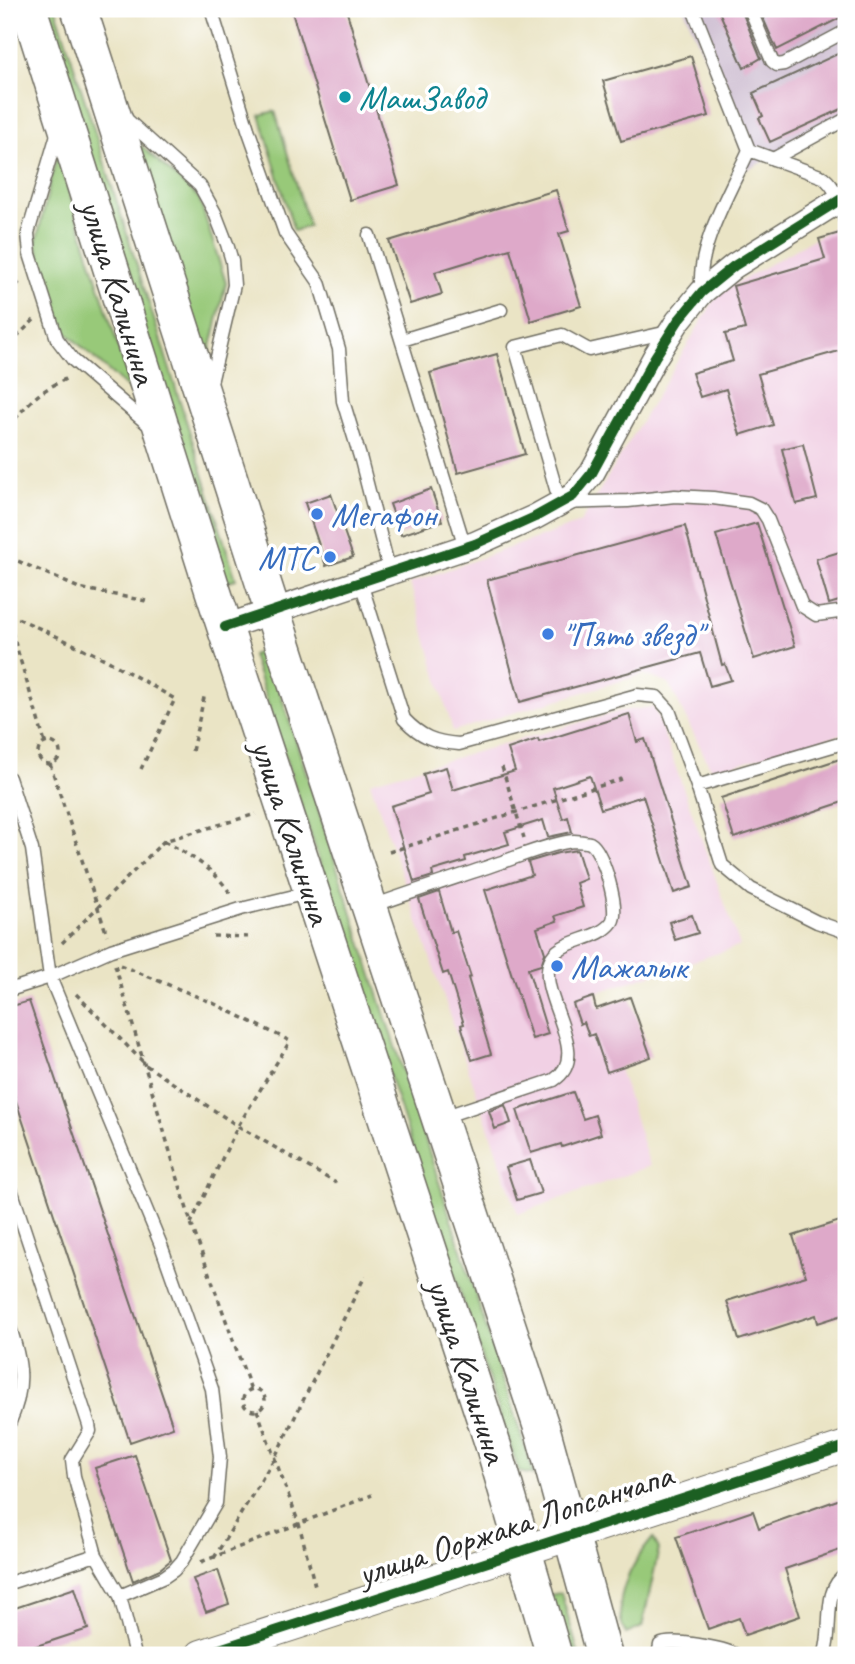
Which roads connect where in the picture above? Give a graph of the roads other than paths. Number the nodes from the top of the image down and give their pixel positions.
1 (29, 9) edge
2 (79, 9) edge
3 (211, 9) edge
4 (693, 9) edge
5 (750, 9) edge
6 (846, 31) edge
7 (110, 104) junction
8 (62, 114) junction
9 (846, 119) edge
10 (749, 150) junction
11 (773, 159) junction
12 (844, 207) edge
13 (369, 235) dead end
14 (702, 292) junction
15 (501, 310) dead end
16 (671, 332) junction
17 (402, 340) junction
18 (206, 405) junction
19 (165, 439) junction
20 (559, 503) junction
21 (465, 547) junction
22 (390, 572) junction
23 (361, 583) junction
24 (273, 611) junction
25 (846, 611) edge
26 (225, 627) junction
27 (846, 742) edge
28 (9, 778) edge
29 (697, 786) junction
30 (312, 892) junction
31 (369, 907) junction
32 (846, 932) edge
33 (50, 977) junction
34 (9, 990) edge
35 (439, 1119) junction
36 (9, 1183) edge
37 (9, 1325) edge
38 (9, 1424) edge
39 (846, 1446) edge
40 (570, 1535) junction
41 (524, 1549) junction
42 (96, 1555) junction
43 (846, 1575) edge
44 (9, 1583) edge
45 (120, 1596) junction
46 (135, 1655) edge
47 (201, 1655) edge
48 (554, 1655) edge
49 (604, 1655) edge
50 (658, 1655) edge
51 (736, 1655) edge
52 (824, 1655) edge

1 - 8 main road, улица Калинина
2 - 7 main road, улица Калинина
3 - 22 lane
4 - 10 lane
5 - 6 lane
7 - 18 main road, улица Калинина
7 - 18 lane
8 - 19 main road, улица Калинина
8 - 19 lane
9 - 11 lane
10 - 11 lane
10 - 14 lane
11 - 12 lane
12 - 14 street
13 - 17 lane
14 - 16 street
15 - 17 lane
16 - 20 street
16 - 20 lane
17 - 21 lane
18 - 24 main road, улица Калинина
19 - 26 main road, улица Калинина
20 - 21 street
20 - 25 lane
21 - 22 street
22 - 23 street
23 - 24 street
23 - 29 lane
24 - 26 street
24 - 31 main road, улица Калинина
26 - 30 main road, улица Калинина
27 - 29 lane
28 - 33 lane
29 - 32 lane
30 - 33 lane
30 - 41 main road, улица Калинина
31 - 35 main road, улица Калинина
31 - 35 lane
33 - 34 lane
33 - 45 lane
35 - 40 main road, улица Калинина
36 - 42 lane
37 - 38 lane
39 - 40 street, улица Ооржака Лопсанчапа
40 - 41 street, улица Ооржака Лопсанчапа
40 - 49 main road, улица Калинина
41 - 47 street, улица Ооржака Лопсанчапа
41 - 48 main road, улица Калинина
42 - 44 lane
42 - 45 lane
43 - 52 lane
45 - 46 lane
50 - 51 lane

